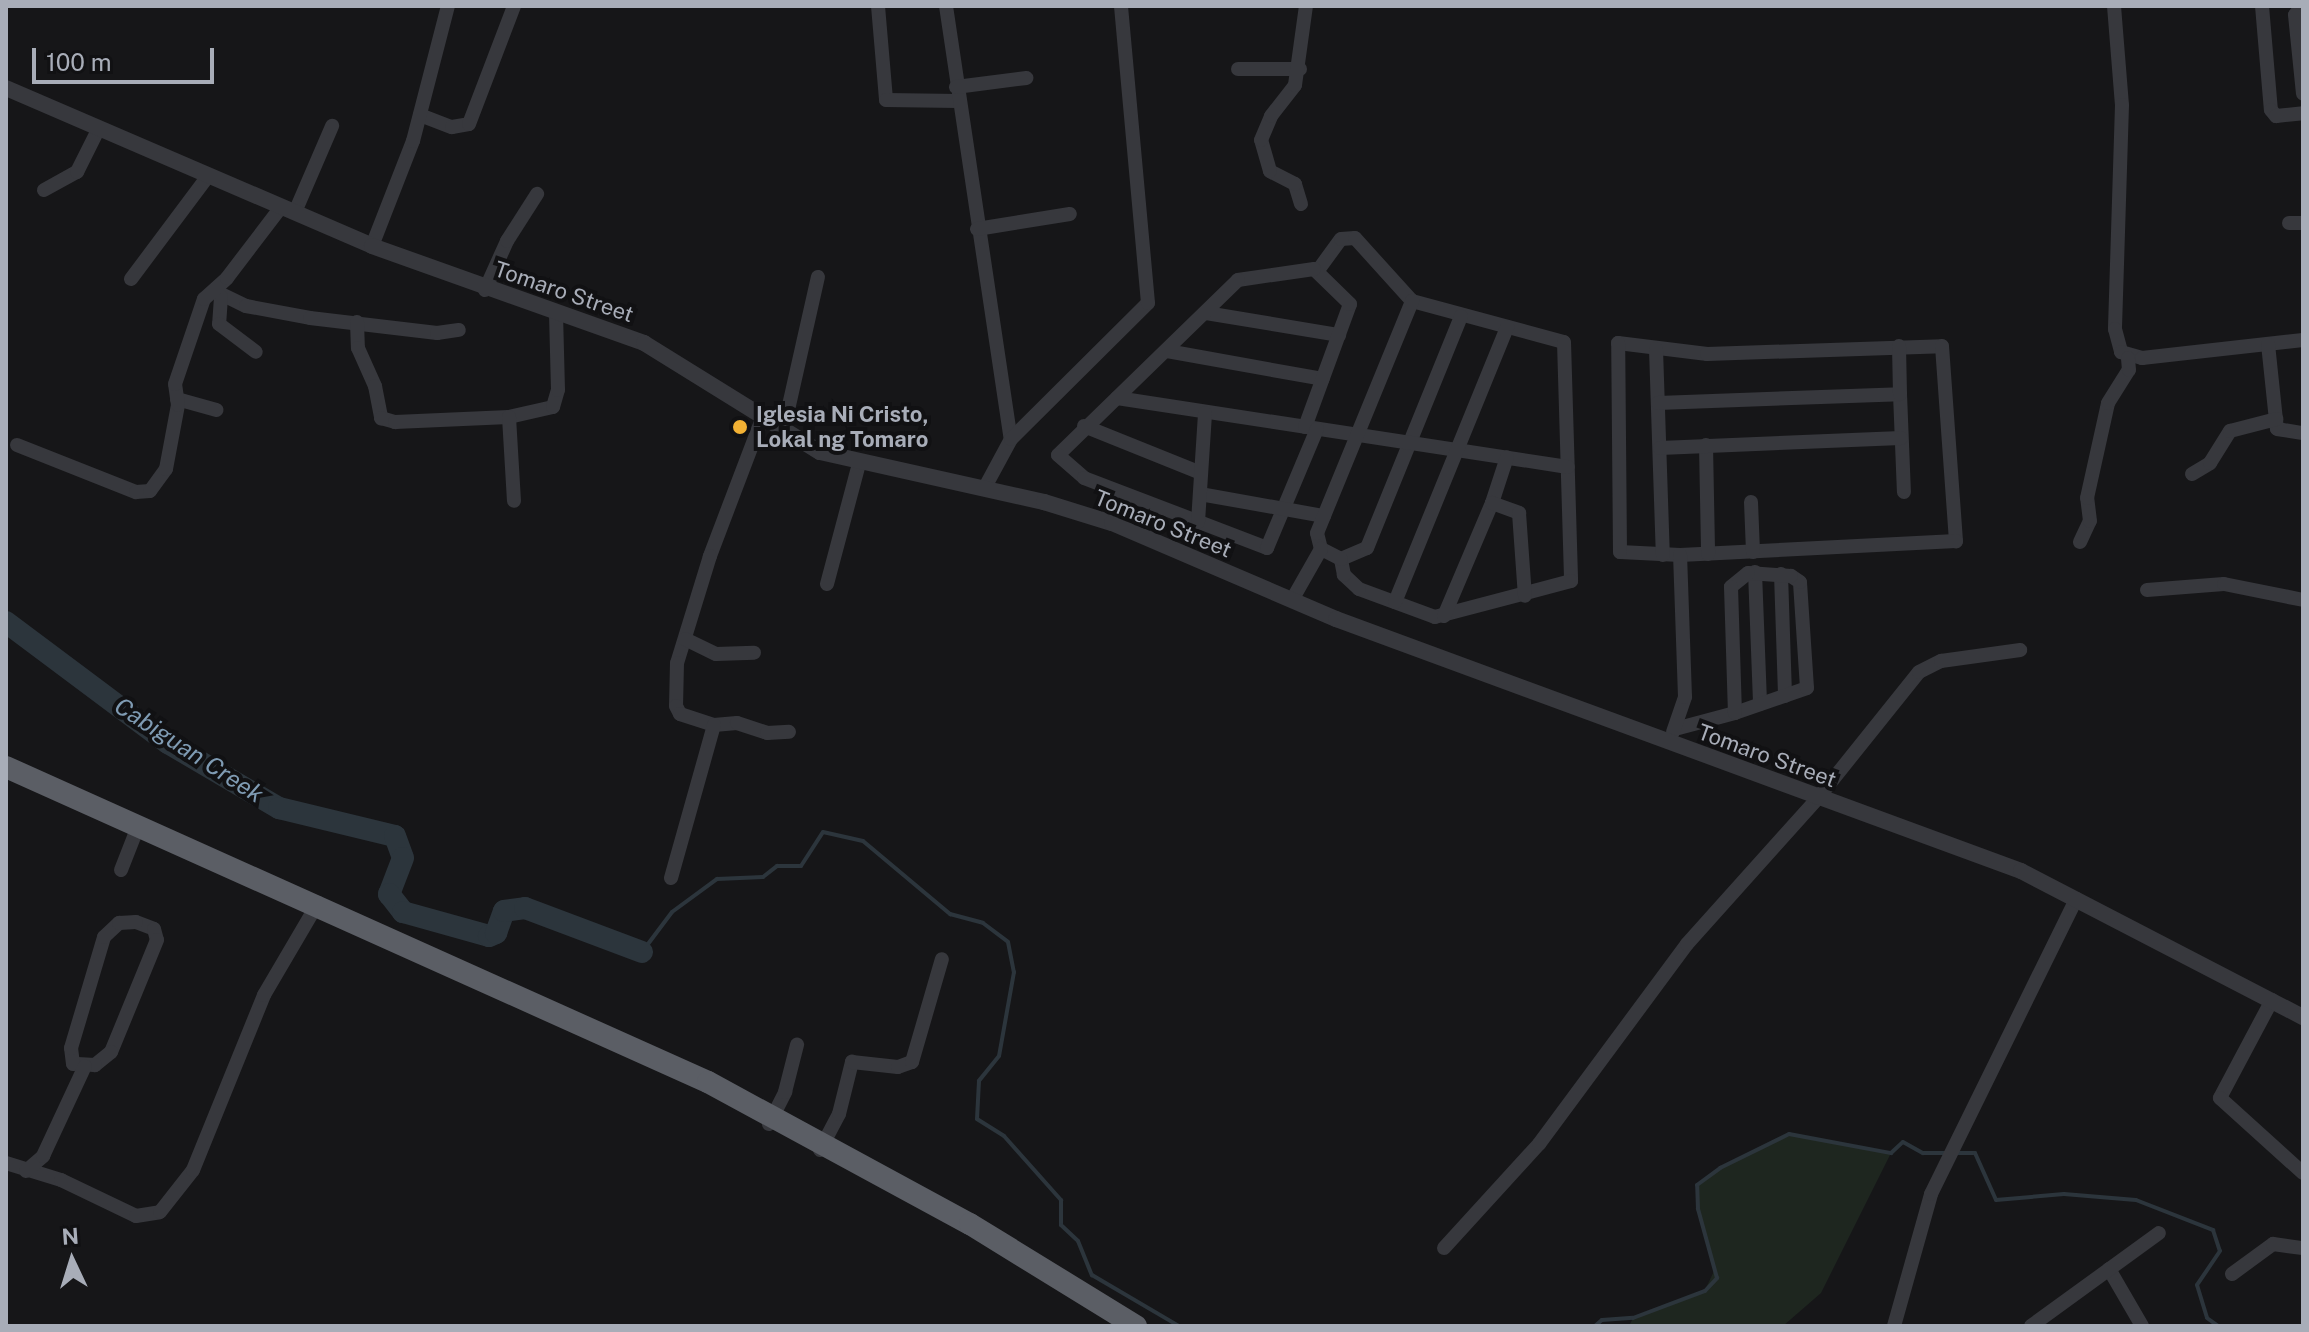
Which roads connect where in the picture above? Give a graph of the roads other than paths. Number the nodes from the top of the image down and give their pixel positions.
1 (448, 6) edge
2 (514, 6) edge
3 (878, 6) edge
4 (946, 6) edge
5 (1121, 6) edge
6 (1306, 6) edge
7 (2114, 6) edge
8 (2262, 6) edge
9 (2302, 6) edge
10 (1238, 69) dead end
11 (1300, 69) junction
12 (1026, 78) dead end
13 (6, 88) edge
14 (957, 94) junction
15 (2303, 94) edge
16 (2303, 113) edge
17 (420, 115) junction
18 (332, 126) dead end
19 (98, 130) junction
20 (208, 176) junction
21 (44, 190) dead end
22 (537, 194) dead end
23 (1301, 204) dead end
24 (288, 210) junction
25 (1070, 214) dead end
26 (977, 229) junction
27 (372, 246) junction
28 (1319, 269) junction
29 (818, 277) dead end
30 (131, 279) dead end
31 (485, 290) junction
32 (218, 294) junction
33 (1412, 301) junction
34 (1206, 313) junction
35 (556, 314) junction
36 (1461, 316) junction
37 (357, 322) junction
38 (1507, 327) junction
39 (459, 330) dead end
40 (1339, 335) junction
41 (2303, 340) edge
42 (2268, 344) junction
43 (1899, 346) junction
44 (1656, 349) junction
45 (1167, 351) junction
46 (256, 352) dead end
47 (2128, 358) junction
48 (1323, 379) junction
49 (1900, 394) junction
50 (1117, 398) junction
51 (177, 399) junction
52 (1658, 403) junction
53 (217, 410) dead end
54 (1205, 413) junction
55 (509, 417) junction
56 (762, 419) junction
57 (2276, 419) junction
58 (1084, 426) junction
59 (1311, 428) junction
60 (783, 432) junction
61 (2303, 433) edge
62 (1357, 435) junction
63 (1901, 438) junction
64 (1011, 439) junction
65 (1410, 444) junction
66 (17, 445) dead end
67 (1706, 445) junction
68 (1660, 448) junction
69 (1461, 450) junction
70 (1507, 457) junction
71 (859, 464) junction
72 (1568, 467) junction
73 (1201, 473) junction
74 (2192, 474) dead end
75 (984, 489) junction
76 (1904, 492) dead end
77 (1200, 494) junction
78 (514, 501) dead end
79 (1751, 502) dead end
80 (1492, 503) junction
81 (1287, 507) junction
82 (1324, 516) junction
83 (1198, 522) junction
84 (2080, 542) dead end
85 (1321, 549) junction
86 (1753, 552) junction
87 (1708, 554) junction
88 (1663, 555) junction
89 (1680, 555) junction
90 (1341, 559) junction
91 (1755, 572) junction
92 (1781, 574) junction
93 (827, 584) dead end
94 (2147, 590) dead end
95 (1525, 596) junction
96 (1292, 600) junction
97 (2303, 600) edge
98 (1395, 602) junction
99 (1444, 616) junction
100 (685, 639) junction
101 (2020, 650) dead end
102 (754, 653) dead end
103 (1785, 696) junction
104 (1760, 704) junction
105 (1735, 713) junction
106 (714, 725) junction
107 (789, 732) dead end
108 (1671, 736) junction
109 (6, 767) edge
110 (6, 777) edge
111 (1818, 798) junction
112 (137, 828) junction
113 (121, 870) dead end
114 (671, 878) dead end
115 (2076, 899) junction
116 (317, 907) junction
117 (942, 959) dead end
118 (2272, 1000) junction
119 (2303, 1017) edge
120 (797, 1045) dead end
121 (85, 1066) junction
122 (771, 1120) junction
123 (821, 1147) junction
124 (6, 1163) edge
125 (26, 1171) junction
126 (2303, 1173) edge
127 (2159, 1233) dead end
128 (1444, 1248) dead end
129 (2303, 1248) edge
130 (2109, 1269) junction
131 (2232, 1274) dead end
132 (1119, 1326) edge
133 (1136, 1326) edge
134 (1894, 1326) edge
135 (2031, 1326) edge
136 (2142, 1326) edge

1 - 17 street
2 - 17 street
3 - 14 street
4 - 14 street
5 - 64 street
6 - 11 street
7 - 47 street
8 - 16 street
9 - 15 street
10 - 11 street
11 - 23 street
12 - 14 street
13 - 19 street, Tomaro Street
14 - 26 street
17 - 27 street
18 - 24 street
19 - 20 street, Tomaro Street
19 - 21 street
20 - 24 street, Tomaro Street
20 - 30 street
22 - 31 street
24 - 27 street, Tomaro Street
24 - 32 street
25 - 26 street
26 - 64 street
27 - 31 street, Tomaro Street
28 - 33 street
28 - 34 street
28 - 40 street
29 - 60 street
31 - 35 street, Tomaro Street
32 - 37 street
32 - 46 street
32 - 51 street
33 - 36 street
33 - 62 street
34 - 40 street
34 - 45 street
35 - 55 street
35 - 56 street, Tomaro Street
36 - 38 street
36 - 65 street
37 - 39 street
37 - 55 street
38 - 69 street
38 - 72 street
40 - 48 street
41 - 42 street
42 - 47 street
42 - 57 street
43 - 44 street
43 - 49 street
43 - 86 street
44 - 52 street
44 - 88 street
45 - 48 street
45 - 50 street
47 - 84 street
48 - 59 street
49 - 52 street
49 - 63 street
50 - 54 street
50 - 58 street
51 - 53 street
51 - 66 street
52 - 68 street
54 - 59 street
54 - 73 street
55 - 78 street
56 - 60 street, Tomaro Street
56 - 100 street
57 - 61 street
57 - 74 street
58 - 73 street
58 - 83 street
59 - 62 street
59 - 81 street
60 - 71 street, Tomaro Street
62 - 65 street
62 - 82 street
63 - 67 street
63 - 76 street
64 - 75 street
65 - 69 street
65 - 90 street
67 - 68 street
67 - 87 street
68 - 88 street
69 - 70 street
69 - 98 street
70 - 72 street
70 - 80 street
71 - 75 street, Tomaro Street
71 - 93 street
72 - 95 street
73 - 77 street
75 - 96 street, Tomaro Street
77 - 81 street
77 - 83 street
79 - 86 street
80 - 95 street
80 - 99 street
81 - 82 street
81 - 83 street
82 - 85 street
85 - 90 street
85 - 96 street
86 - 87 street
87 - 89 street
88 - 89 street
89 - 108 street
90 - 98 street
91 - 92 street
91 - 104 street
91 - 105 street
92 - 103 street
92 - 103 street
94 - 97 street
95 - 99 street
96 - 108 street, Tomaro Street
98 - 99 street
100 - 102 street
100 - 106 street
101 - 111 street
103 - 104 street
104 - 105 street
105 - 108 street
106 - 107 street
106 - 114 street
108 - 111 street, Tomaro Street
109 - 112 highway
110 - 112 highway
111 - 115 street, Tomaro Street
111 - 128 street
112 - 113 street
112 - 116 highway
115 - 118 street, Tomaro Street
115 - 134 street
116 - 122 highway
116 - 125 street
117 - 123 street
118 - 119 street, Tomaro Street
118 - 126 street
120 - 122 street
121 - 121 street
121 - 125 street
122 - 123 highway
123 - 132 highway
123 - 133 highway
124 - 125 street
127 - 130 street
129 - 131 street
130 - 135 street
130 - 136 street

